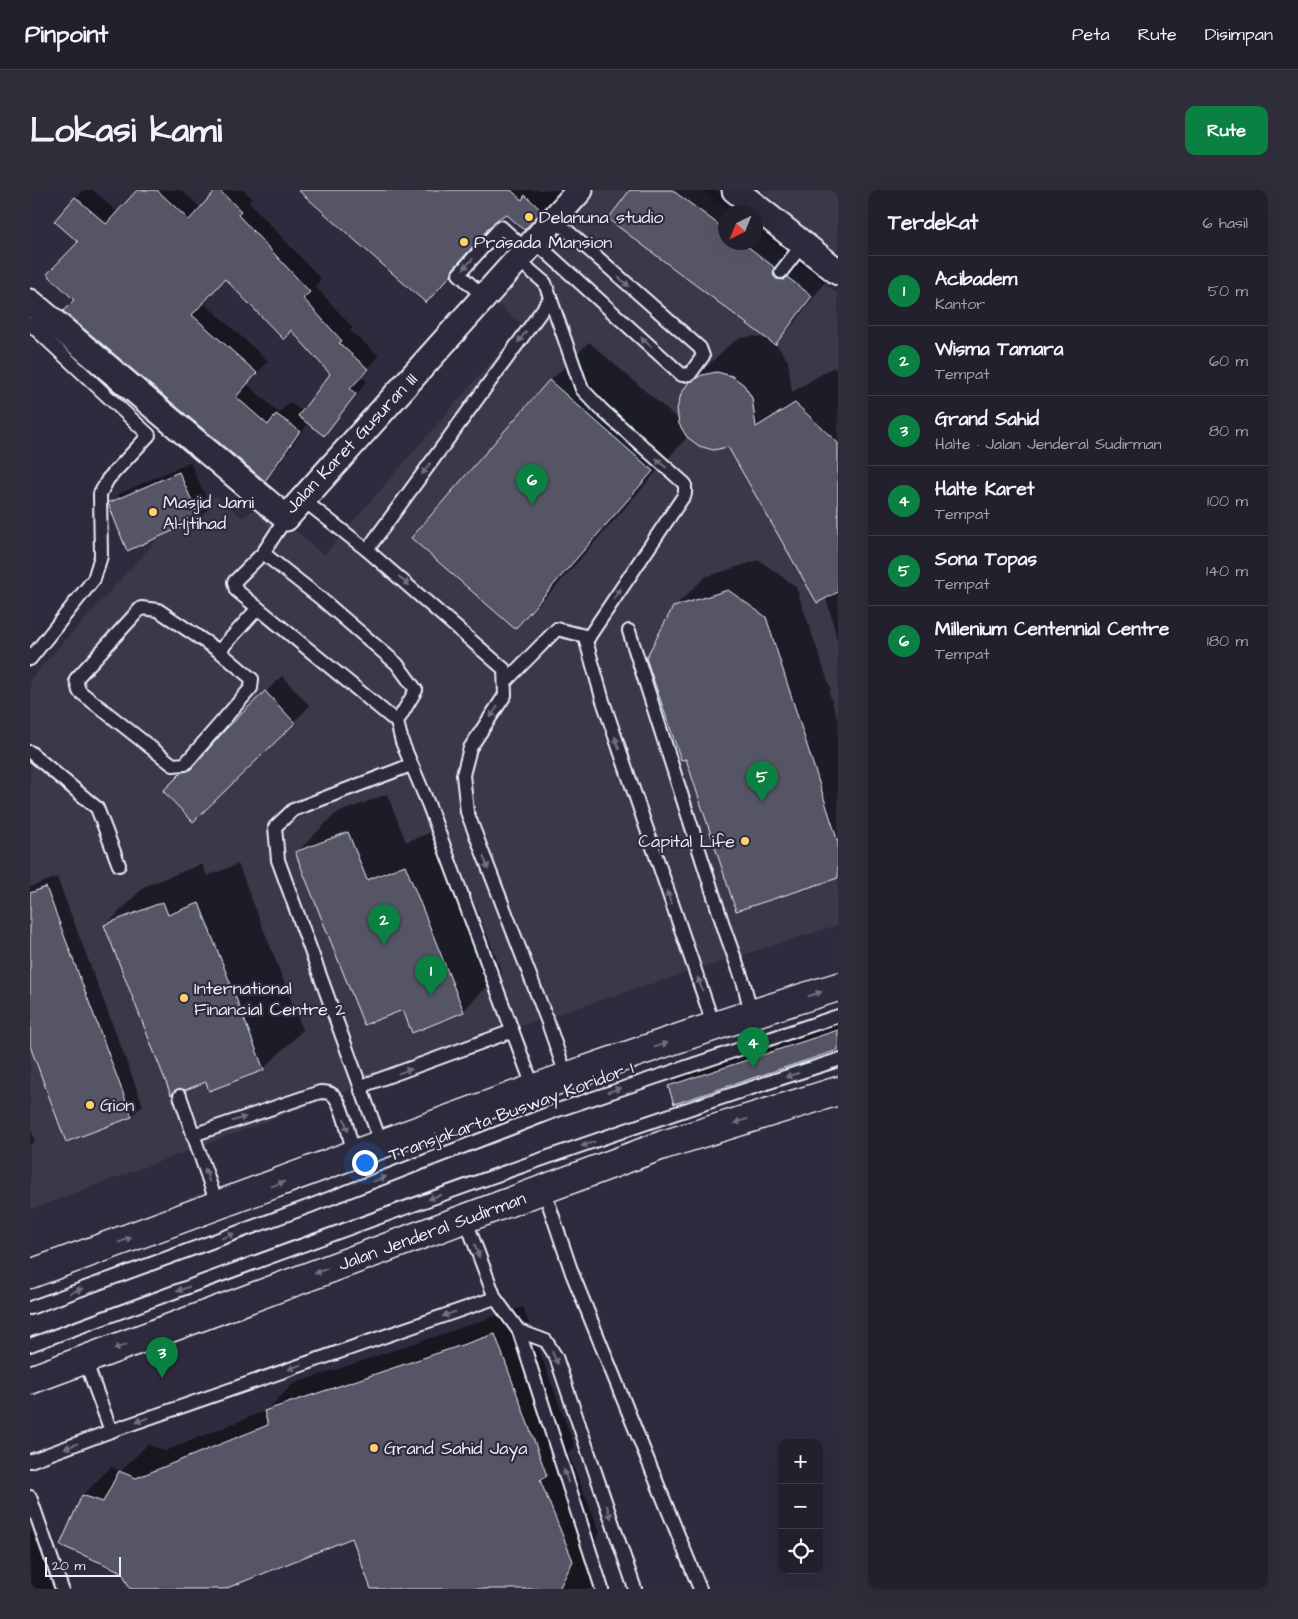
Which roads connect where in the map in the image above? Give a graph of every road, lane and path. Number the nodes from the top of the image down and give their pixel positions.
1 (580, 190) edge
2 (735, 190) edge
3 (554, 219) junction
4 (802, 245) junction
5 (526, 250) junction
6 (781, 272) dead end
7 (838, 272) edge
8 (484, 297) junction
9 (551, 298) junction
10 (30, 302) edge
11 (30, 324) edge
12 (302, 499) junction
13 (286, 518) junction
14 (367, 550) junction
15 (263, 553) junction
16 (258, 608) junction
17 (630, 631) dead end
18 (589, 636) junction
19 (220, 651) junction
20 (30, 659) edge
21 (505, 682) junction
22 (397, 722) junction
23 (30, 752) edge
24 (412, 765) junction
25 (119, 865) dead end
26 (838, 986) edge
27 (752, 1013) junction
28 (838, 1016) edge
29 (714, 1026) junction
30 (513, 1034) junction
31 (838, 1060) edge
32 (567, 1078) junction
33 (534, 1089) junction
34 (838, 1091) edge
35 (362, 1093) junction
36 (180, 1096) dead end
37 (193, 1135) junction
38 (382, 1146) junction
39 (354, 1156) junction
40 (544, 1190) junction
41 (218, 1206) junction
42 (465, 1218) junction
43 (30, 1274) edge
44 (495, 1298) junction
45 (30, 1308) edge
46 (519, 1331) junction
47 (30, 1345) edge
48 (84, 1360) junction
49 (30, 1380) edge
50 (111, 1431) junction
51 (30, 1461) edge
52 (30, 1497) edge
53 (62, 1589) edge
54 (602, 1589) edge
55 (635, 1589) edge
56 (700, 1589) edge

1 - 3 street, Jalan Karet Gusuran III
2 - 4 street
3 - 5 street, Jalan Karet Gusuran III
3 -> 5 lane
4 - 6 lane
4 - 7 street
5 - 8 street, Jalan Karet Gusuran III
5 -> 8 lane
5 - 9 lane
8 - 12 street, Jalan Karet Gusuran III
9 -> 14 lane
18 -> 9 lane
10 - 13 street, Jalan Karet Gusuran III
11 - 20 lane
12 - 13 street, Jalan Karet Gusuran III
12 - 14 lane
13 - 15 lane
14 -> 21 lane
15 - 16 lane
15 - 22 lane
16 - 19 lane
16 - 22 lane
17 - 27 lane
18 - 21 lane
29 -> 18 lane
19 - 19 lane
21 -> 32 lane
22 - 24 lane
23 - 25 lane
24 - 30 lane
24 - 35 lane
27 -> 26 main road
27 - 29 main road
45 -> 28 lane, Transjakarta Busway Koridor 1
32 -> 29 main road
30 - 33 lane
35 -> 30 lane
31 -> 47 lane
32 - 33 main road
33 - 38 main road
34 -> 40 main road, Jalan Jenderal Sudirman
35 - 38 lane
36 - 37 lane
37 -> 39 lane
41 -> 37 lane
38 - 39 main road
41 -> 39 main road
40 - 42 main road, Jalan Jenderal Sudirman
40 - 56 lane
43 -> 41 main road
42 -> 44 lane
42 -> 48 main road, Jalan Jenderal Sudirman
44 - 46 lane
44 -> 50 lane
54 -> 46 lane
46 -> 55 lane
48 - 49 main road, Jalan Jenderal Sudirman
48 - 50 lane
50 -> 51 lane
52 - 53 lane

